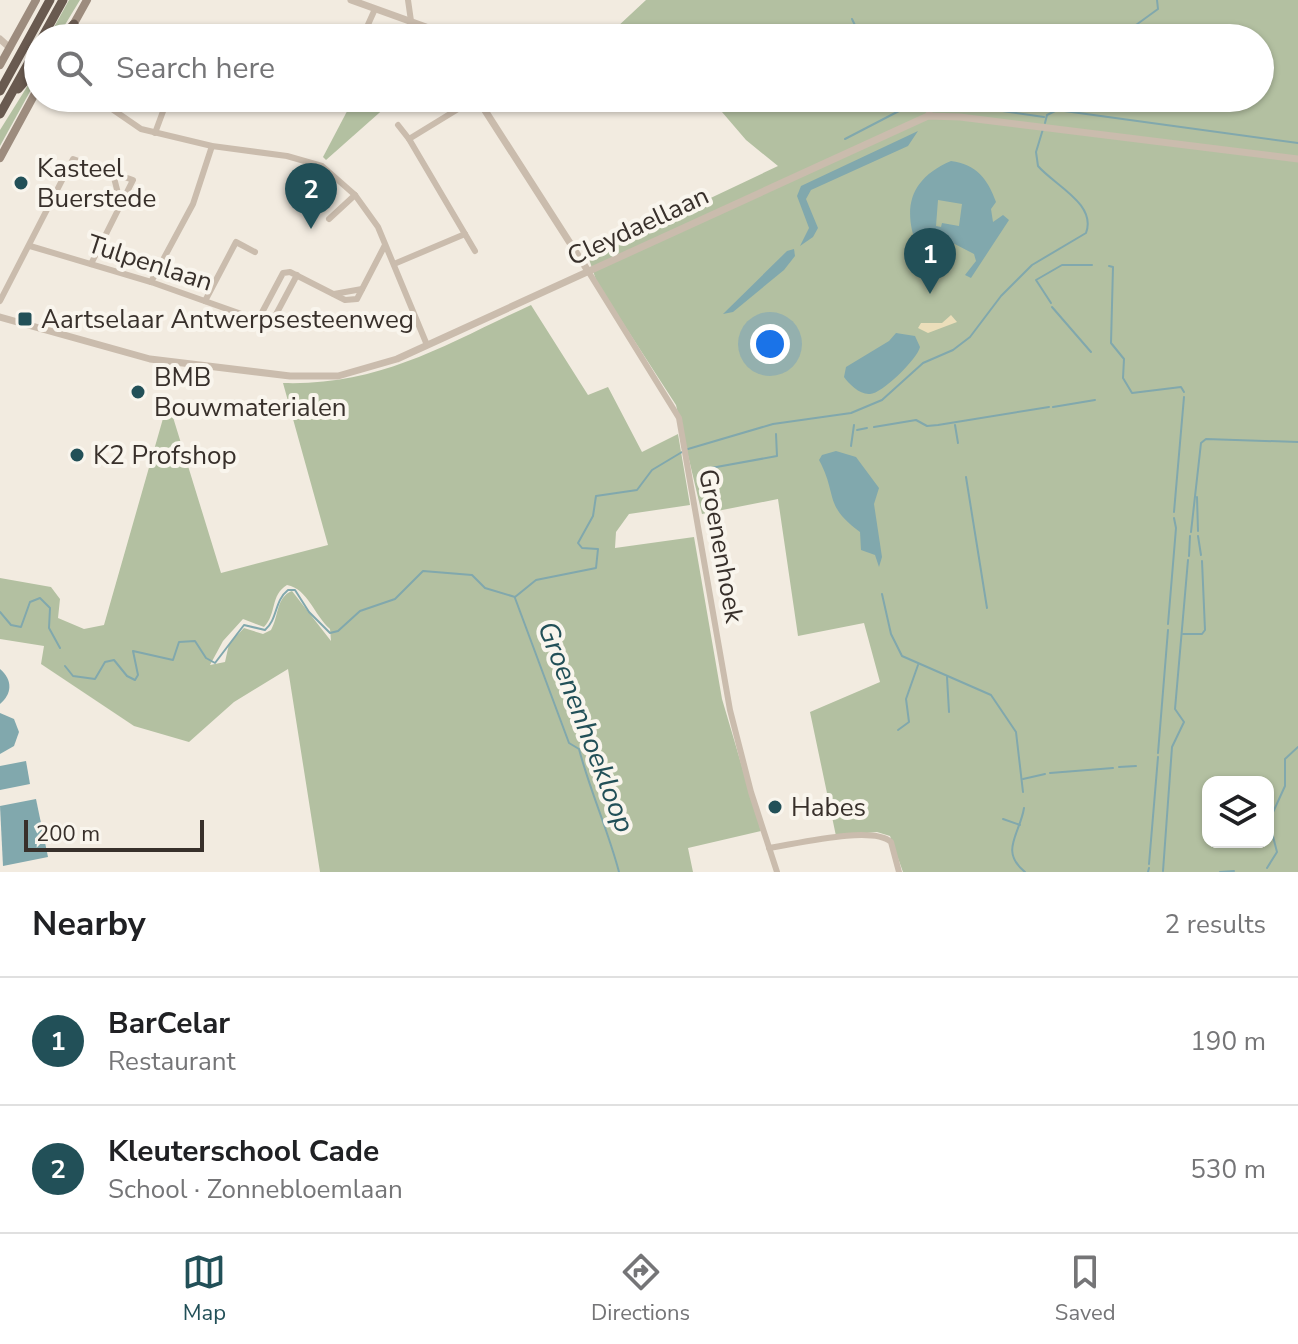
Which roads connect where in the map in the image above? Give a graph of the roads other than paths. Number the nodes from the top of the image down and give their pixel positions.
1 (36, 0) edge
2 (50, 0) edge
3 (63, 0) edge
4 (87, 0) edge
5 (351, 0) edge
6 (408, 0) edge
7 (375, 9) junction
8 (411, 21) junction
9 (37, 24) edge
10 (50, 24) edge
11 (74, 24) edge
12 (368, 24) edge
13 (418, 24) edge
14 (0, 39) edge
15 (24, 47) edge
16 (10, 48) junction
17 (0, 65) edge
18 (24, 71) edge
19 (24, 81) edge
20 (0, 91) edge
21 (12, 93) junction
22 (25, 112) edge
23 (116, 112) edge
24 (163, 112) edge
25 (454, 112) edge
26 (486, 112) edge
27 (929, 112) edge
28 (0, 114) edge
29 (928, 116) junction
30 (398, 125) dead end
31 (155, 133) junction
32 (409, 139) junction
33 (212, 146) junction
34 (0, 158) edge
35 (1298, 159) edge
36 (112, 170) junction
37 (355, 195) junction
38 (121, 205) junction
39 (329, 219) dead end
40 (465, 234) junction
41 (385, 245) junction
42 (30, 246) junction
43 (475, 251) dead end
44 (255, 252) dead end
45 (91, 264) junction
46 (394, 264) junction
47 (588, 271) junction
48 (297, 275) junction
49 (151, 282) junction
50 (0, 301) edge
51 (205, 301) junction
52 (0, 317) edge
53 (258, 320) junction
54 (427, 345) junction
55 (769, 848) junction
56 (777, 872) edge
57 (899, 872) edge

1 - 16 main road
2 - 9 highway
3 - 10 highway
4 - 11 main road
5 - 7 street
6 - 8 street
7 - 8 street
7 - 12 street
8 - 13 street
14 - 16 street
15 - 20 highway
16 - 17 main road
18 - 21 highway
19 - 21 highway
21 - 28 highway
22 - 34 main road
23 - 31 street
24 - 31 street
25 - 32 street
26 - 47 street
27 - 29 street
29 - 35 street, Cleydaellaan
29 - 47 street, Cleydaellaan
30 - 32 street
31 - 33 street
32 - 40 street
33 - 37 street
33 - 49 street
36 - 38 street
36 - 38 street
36 - 42 street
37 - 39 street
37 - 41 street
38 - 45 street
40 - 43 street
40 - 46 street
41 - 46 street
41 - 48 street
42 - 45 street, Tulpenlaan
42 - 50 street
44 - 51 street
45 - 49 street, Tulpenlaan
46 - 54 street
47 - 54 street, Cleydaellaan
47 - 55 street, Groenenhoek
48 - 53 street
48 - 53 street
49 - 51 street, Tulpenlaan
51 - 53 street, Tulpenlaan
52 - 54 street, Cleydaellaan
55 - 56 street, Groenenhoek
55 - 57 street

